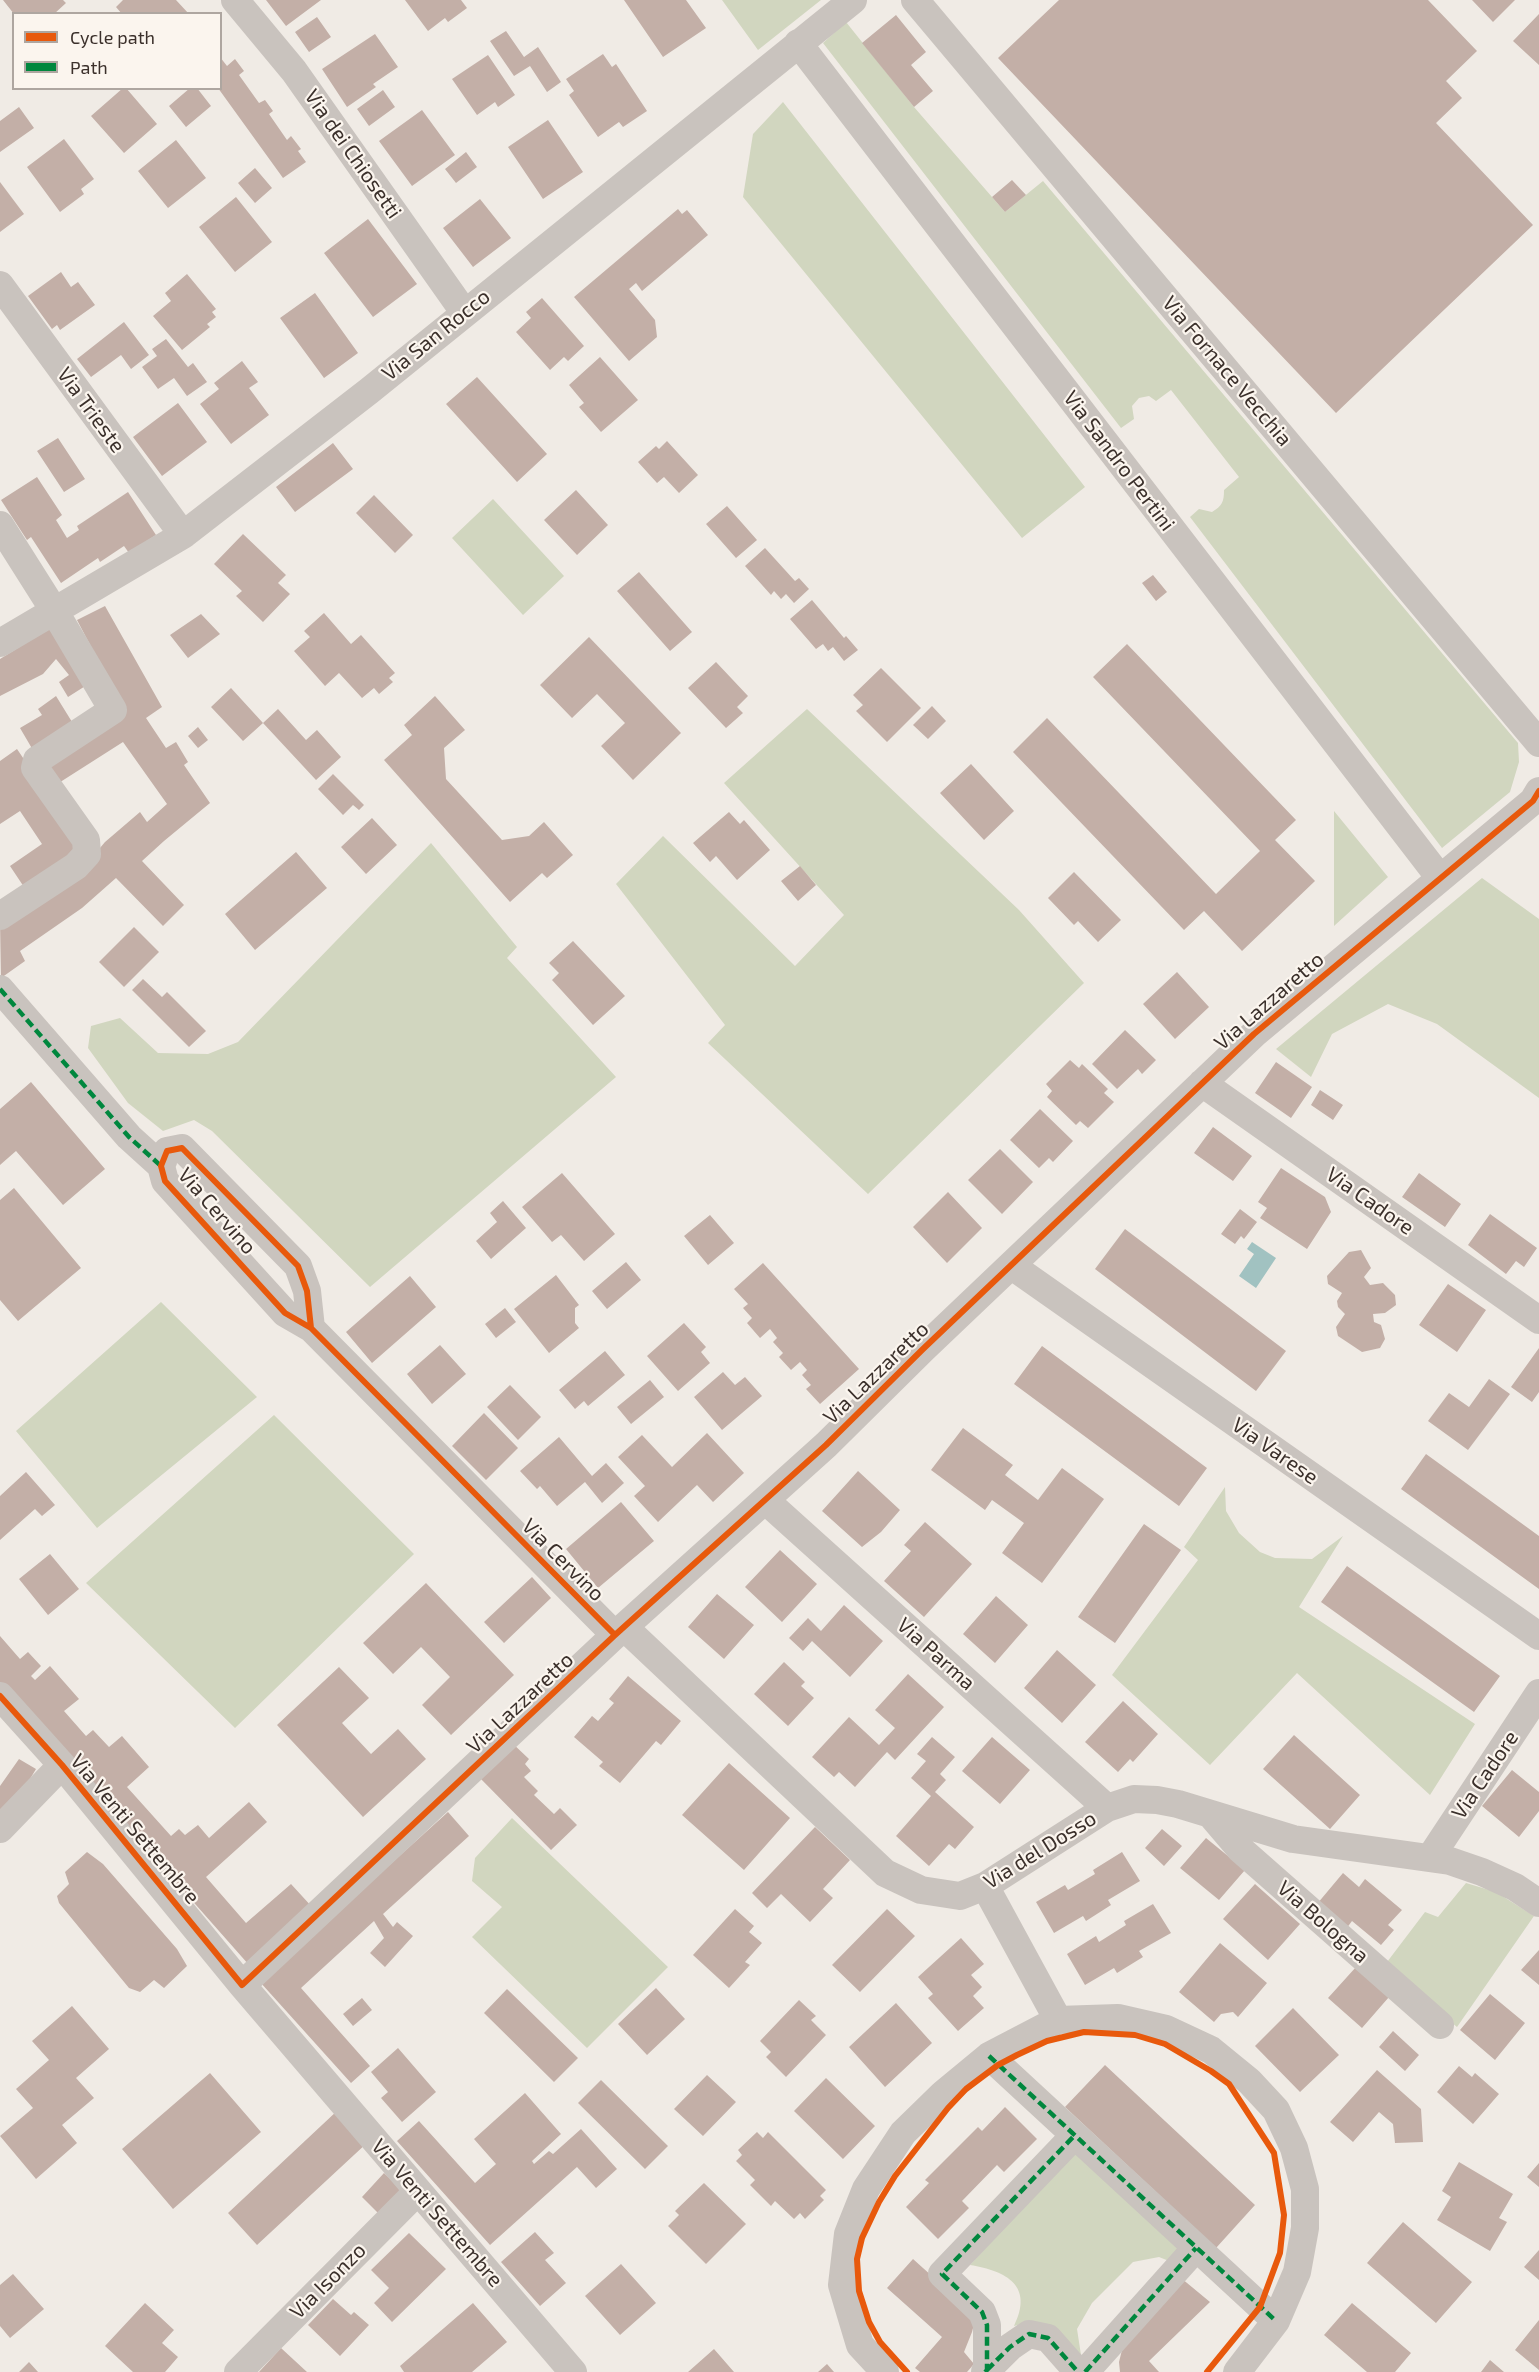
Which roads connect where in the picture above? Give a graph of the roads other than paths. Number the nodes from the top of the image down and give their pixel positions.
1 (235, 0) edge
2 (853, 0) edge
3 (915, 0) edge
4 (798, 42) junction
5 (0, 285) edge
6 (464, 312) junction
7 (0, 525) edge
8 (183, 536) junction
9 (55, 612) junction
10 (0, 643) edge
11 (1539, 743) edge
12 (1539, 791) edge
13 (1440, 879) junction
14 (0, 916) edge
15 (0, 989) edge
16 (1202, 1083) junction
17 (161, 1166) junction
18 (1012, 1266) junction
19 (1539, 1320) edge
20 (311, 1328) junction
21 (765, 1500) junction
22 (620, 1631) junction
23 (1539, 1636) edge
24 (1539, 1693) edge
25 (0, 1696) edge
26 (62, 1766) junction
27 (1107, 1808) junction
28 (1211, 1815) junction
29 (0, 1829) edge
30 (1430, 1857) junction
31 (985, 1886) junction
32 (1539, 1903) edge
33 (242, 1985) junction
34 (1058, 2020) junction
35 (1440, 2025) dead end
36 (988, 2056) junction
37 (1074, 2136) junction
38 (418, 2191) junction
39 (1196, 2248) junction
40 (1276, 2321) junction
41 (986, 2371) edge
42 (238, 2372) edge
43 (573, 2372) edge
44 (885, 2372) edge
45 (1078, 2372) edge
46 (1085, 2372) edge
47 (1237, 2372) edge

1 - 6 street, Via dei Chiosetti
2 - 4 street, Via San Rocco
3 - 11 street, Via Fornace Vecchia
4 - 6 street, Via San Rocco
4 - 13 street, Via Sandro Pertini
5 - 8 street, Via Trieste
6 - 8 street, Via San Rocco
7 - 9 street
8 - 9 street, Via San Rocco
9 - 10 street, Via San Rocco
9 - 14 street
12 - 13 street, Via Lazzaretto
13 - 16 street, Via Lazzaretto
15 - 17 street
16 - 18 street, Via Lazzaretto
16 - 19 street, Via Cadore
17 - 20 street, Via Cervino
17 - 20 street, Via Cervino
18 - 21 street, Via Lazzaretto
18 - 23 street, Via Varese
20 - 22 street, Via Cervino
21 - 22 street, Via Lazzaretto
21 - 27 street, Via Parma
22 - 31 street, Via del Dosso
22 - 33 street, Via Lazzaretto
24 - 30 street, Via Cadore
25 - 26 street, Via Venti Settembre
26 - 29 street
26 - 33 street, Via Venti Settembre
27 - 28 street, Via del Dosso
27 - 31 street, Via del Dosso
28 - 30 street, Via del Dosso
28 - 35 street, Via Bologna
30 - 32 street, Via del Dosso
31 - 34 street
33 - 38 street, Via Venti Settembre
34 - 36 street
34 - 40 street
36 - 37 street
36 - 44 street
37 - 39 street
37 - 41 street
38 - 42 street, Via Isonzo
38 - 43 street, Via Venti Settembre
39 - 40 street
39 - 46 street
40 - 47 street
41 - 45 street

